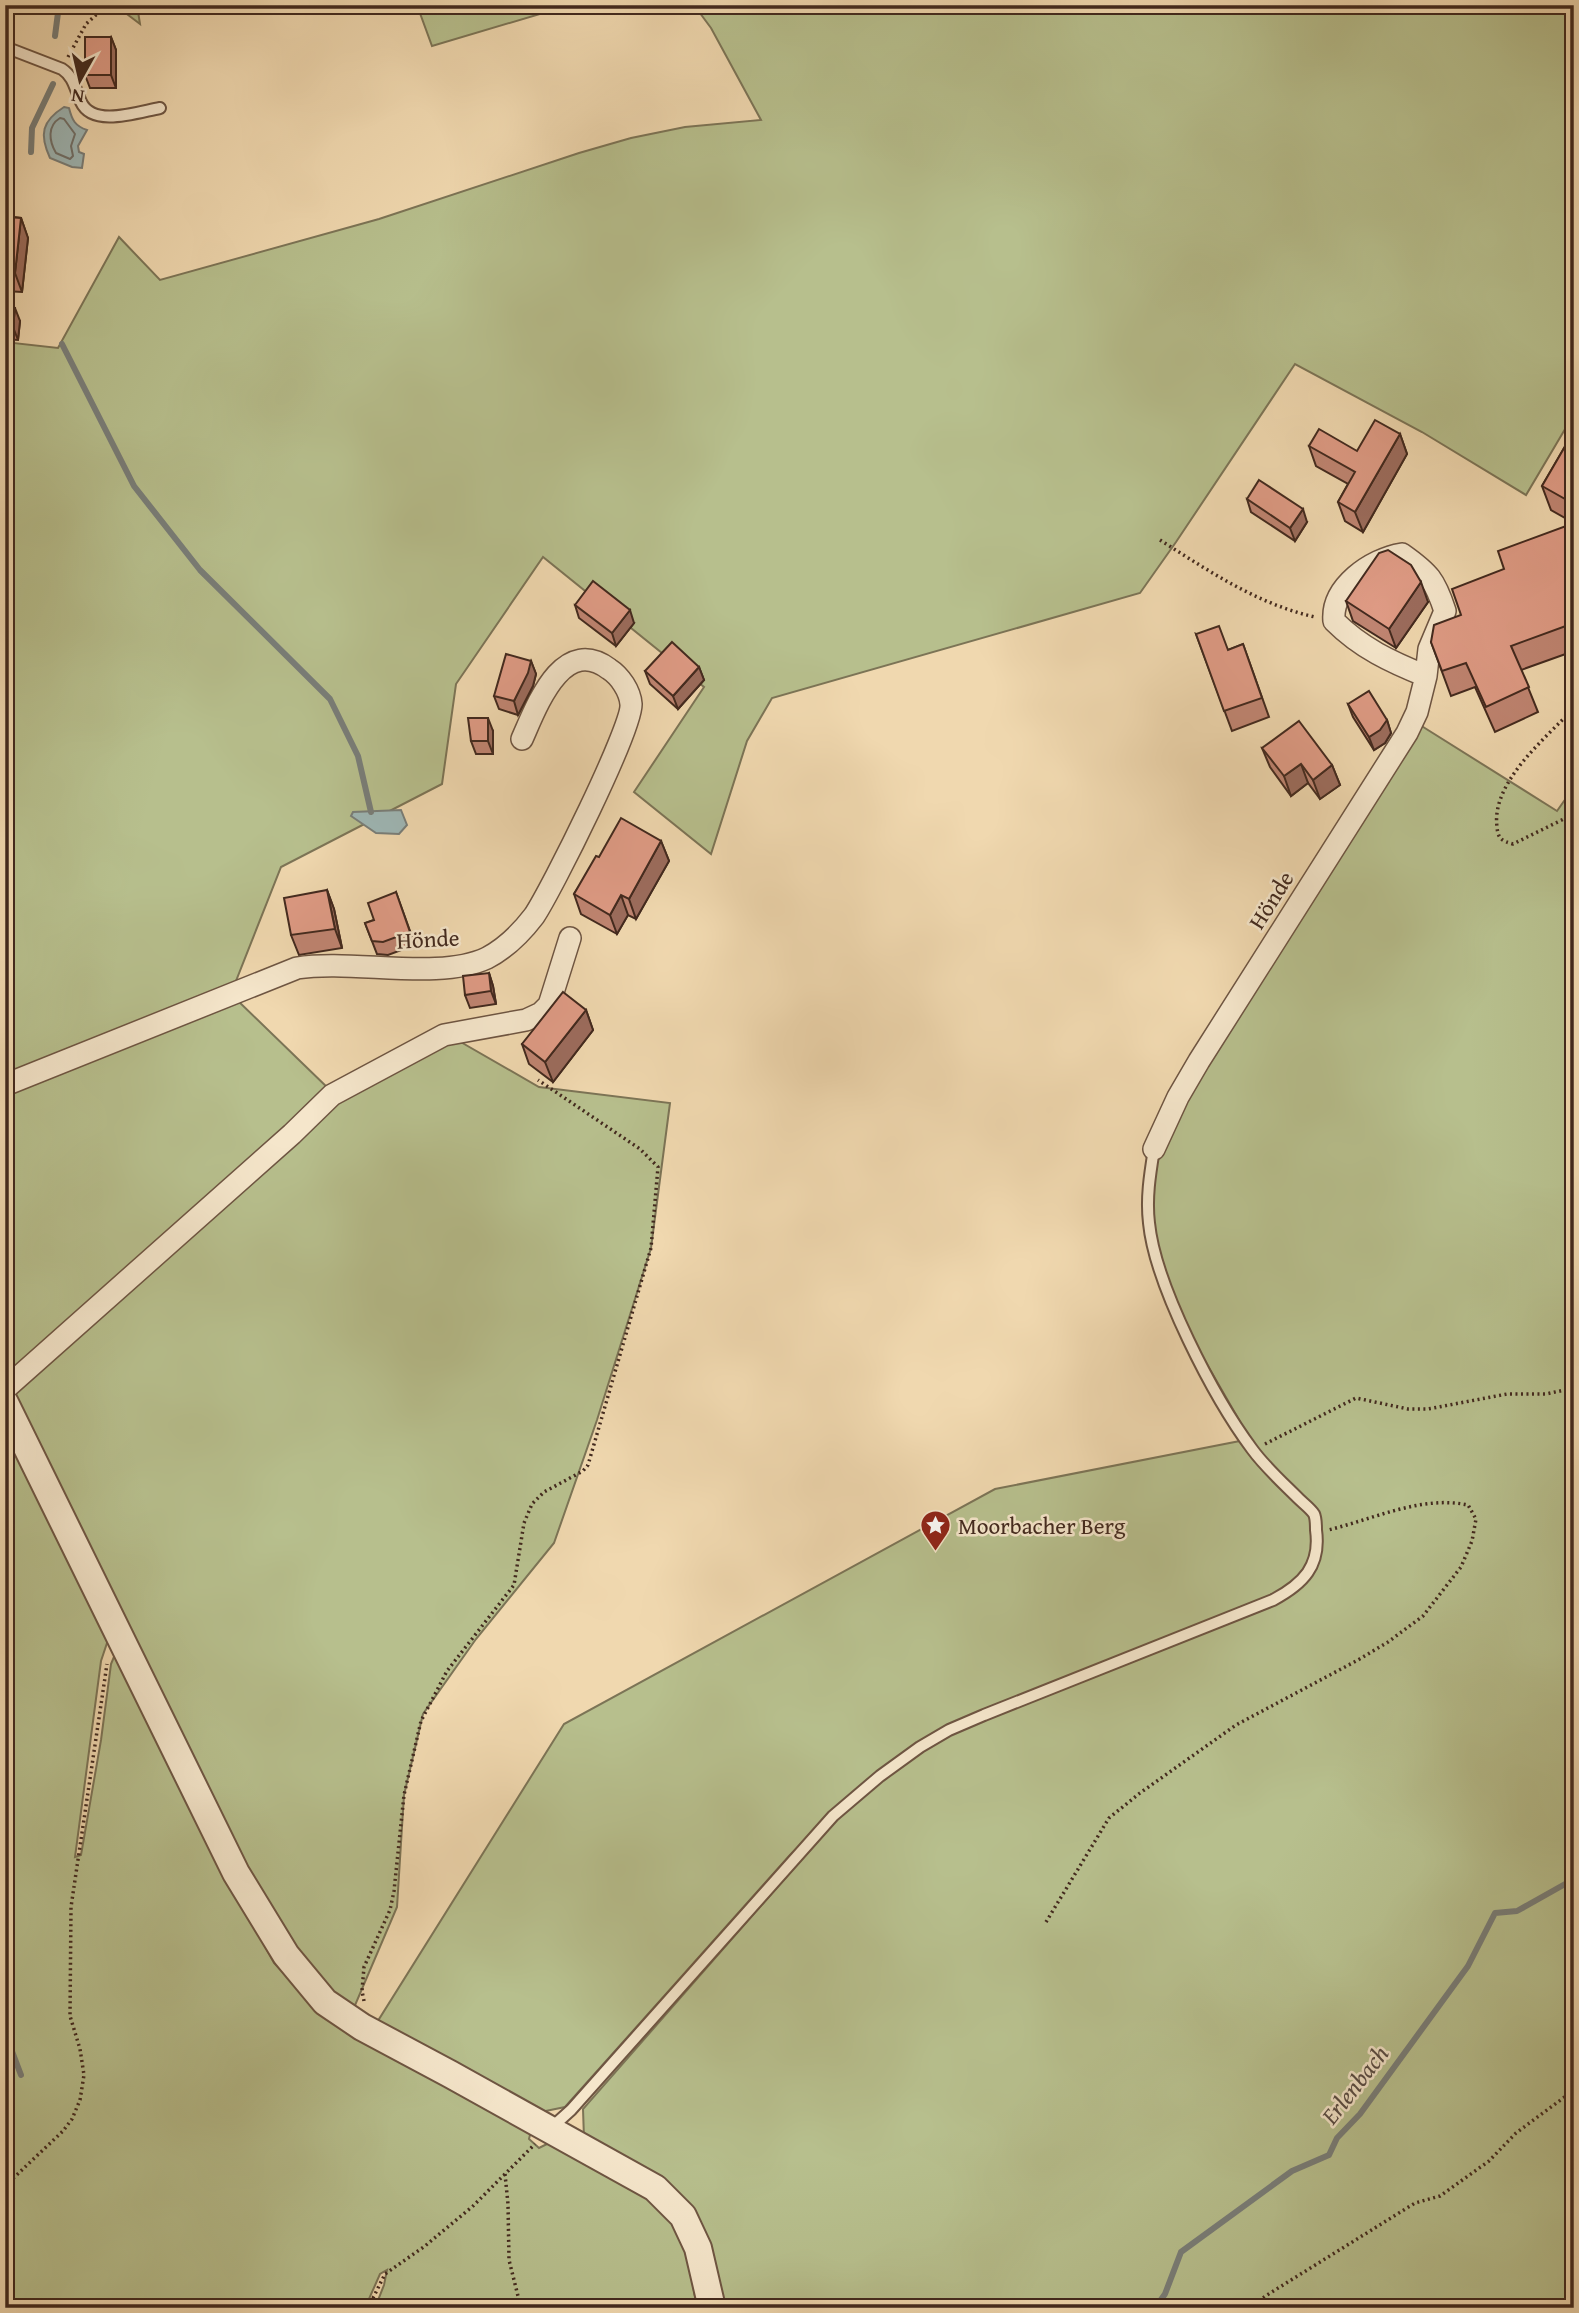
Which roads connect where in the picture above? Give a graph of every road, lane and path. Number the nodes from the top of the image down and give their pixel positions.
1 (107, 5) edge
2 (5, 47) edge
3 (62, 68) junction
4 (160, 108) dead end
5 (1160, 540) dead end
6 (1334, 621) junction
7 (1426, 676) junction
8 (1574, 708) edge
9 (522, 739) dead end
10 (1574, 814) edge
11 (570, 938) dead end
12 (538, 1080) dead end
13 (5, 1085) edge
14 (1154, 1149) joint
15 (1574, 1388) edge
16 (5, 1389) edge
17 (5, 1403) edge
18 (1252, 1450) junction
19 (1317, 1532) junction
20 (117, 1632) junction
21 (1046, 1922) dead end
22 (362, 2027) junction
23 (1574, 2090) edge
24 (550, 2129) junction
25 (505, 2174) junction
26 (5, 2186) edge
27 (368, 2308) edge
28 (521, 2308) edge
29 (712, 2308) edge
30 (1250, 2308) edge

1 - 3 path
2 - 3 lane
3 - 4 lane
5 - 6 path
6 - 7 street
6 - 7 street, Hönde
7 - 14 street, Hönde
8 - 10 path
9 - 13 street, Hönde
11 - 16 street
12 - 22 path
14 - 18 lane
15 - 18 path
17 - 20 street
18 - 19 lane
19 - 21 path
19 - 24 lane
20 - 22 street
20 - 26 path
22 - 24 street
23 - 30 path
24 - 25 path
24 - 29 street
25 - 27 path
25 - 28 path

